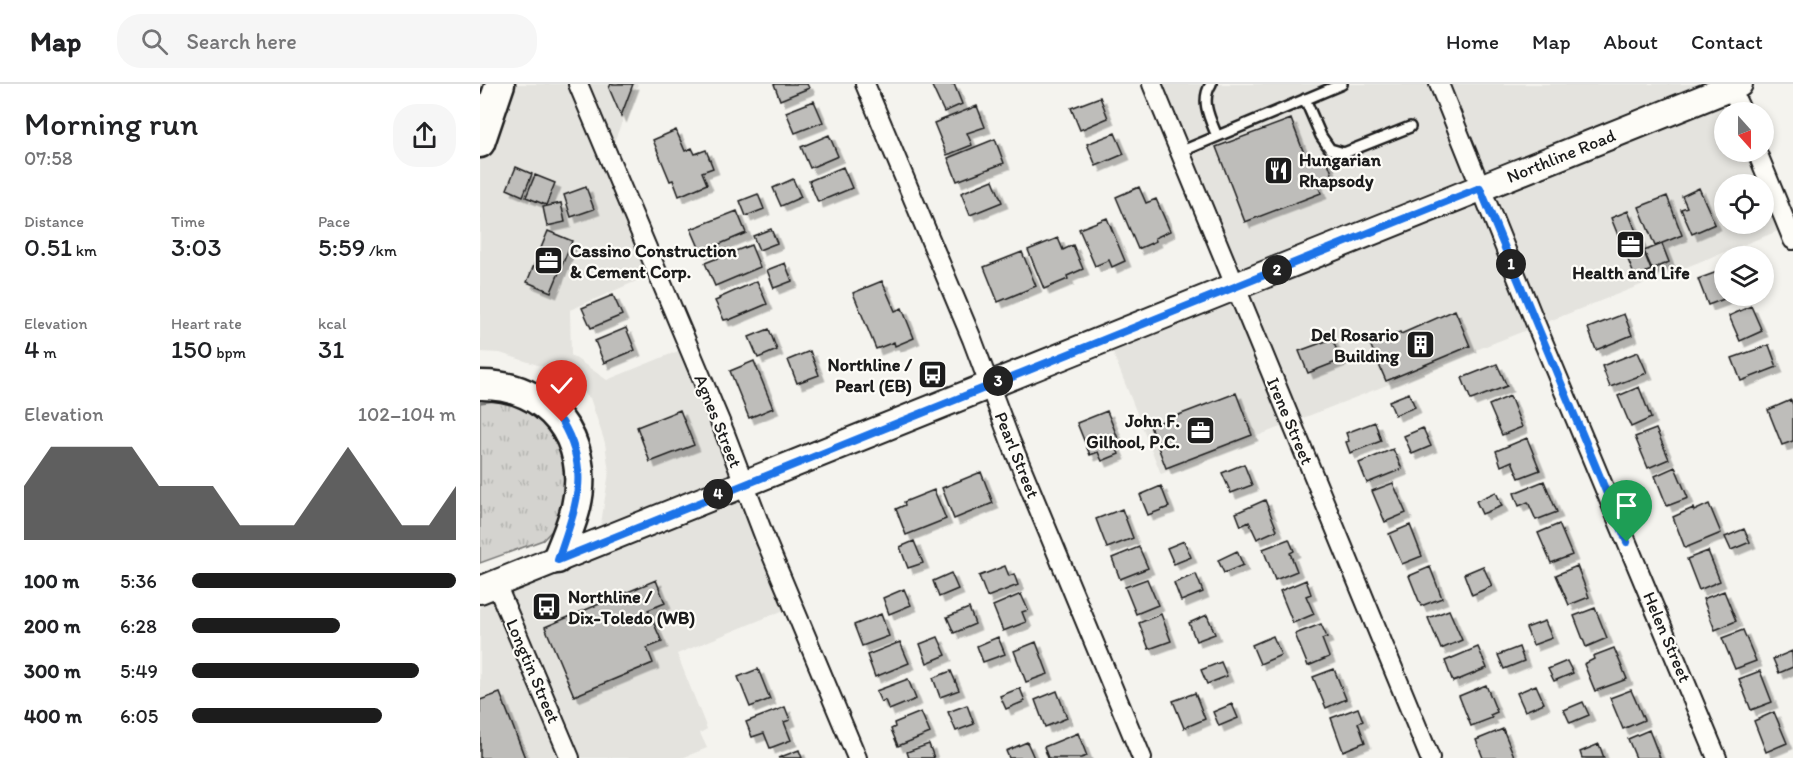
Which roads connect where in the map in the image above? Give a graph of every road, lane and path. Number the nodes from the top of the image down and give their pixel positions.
1 (500, 84) edge
2 (578, 84) edge
3 (865, 84) edge
4 (1152, 84) edge
5 (1211, 84) edge
6 (1342, 84) edge
7 (1438, 84) edge
8 (1733, 85) edge
9 (1305, 99) junction
10 (1739, 102) edge
11 (1410, 128) dead end
12 (1217, 136) junction
13 (480, 143) edge
14 (1180, 152) junction
15 (1761, 162) edge
16 (1480, 188) junction
17 (1792, 238) edge
18 (1235, 286) junction
19 (480, 385) edge
20 (989, 385) junction
21 (744, 483) junction
22 (558, 560) junction
23 (488, 587) edge
24 (570, 758) edge
25 (857, 758) edge
26 (1142, 758) edge
27 (1430, 758) edge
28 (1717, 758) edge

1 - 13 main road
2 - 21 street, Agnes Street
3 - 20 street, Pearl Street
4 - 14 street, Irene Street
5 - 12 lane
6 - 9 lane
7 - 16 street, Helen Street
8 - 10 street
8 - 16 main road, Northline Road
9 - 11 lane
9 - 12 lane
12 - 14 lane
14 - 18 street, Irene Street
15 - 17 street
16 - 18 main road, Northline Road
16 - 28 street, Helen Street
18 - 20 main road, Northline Road
18 - 27 street, Irene Street
19 - 22 main road
20 - 21 main road, Northline Road
20 - 26 street, Pearl Street
21 - 22 main road, Northline Road
21 - 25 street, Agnes Street
22 - 23 main road, Northline Road
23 - 24 street, Longtin Street

